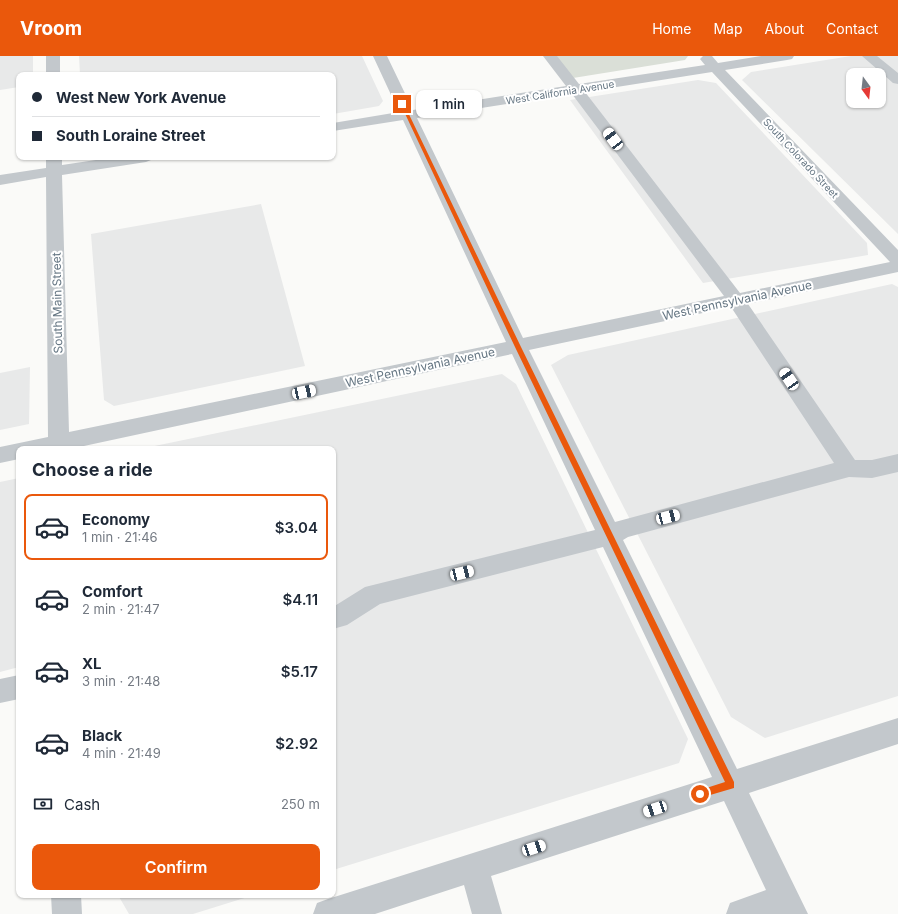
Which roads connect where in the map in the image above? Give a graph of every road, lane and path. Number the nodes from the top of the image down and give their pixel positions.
1 (53, 56) edge
2 (380, 56) edge
3 (550, 56) edge
4 (704, 56) edge
5 (787, 56) edge
6 (869, 56) edge
7 (715, 67) junction
8 (53, 72) edge
9 (898, 80) edge
10 (575, 89) junction
11 (408, 116) junction
12 (336, 127) edge
13 (107, 160) edge
14 (54, 164) edge
15 (0, 180) edge
16 (898, 260) edge
17 (898, 266) edge
18 (736, 300) junction
19 (518, 347) junction
20 (59, 446) edge
21 (16, 452) edge
22 (0, 455) edge
23 (898, 463) edge
24 (849, 468) junction
25 (610, 536) junction
26 (336, 617) edge
27 (16, 688) edge
28 (0, 691) edge
29 (898, 731) edge
30 (731, 785) junction
31 (474, 867) junction
32 (66, 898) edge
33 (790, 906) edge
34 (67, 914) edge
35 (328, 914) edge
36 (487, 914) edge
37 (741, 914) edge

1 - 8 street
2 - 11 street
3 - 10 street
4 - 7 street, South Colorado Street
5 - 7 street, West California Avenue
6 - 9 street
7 - 10 street, West California Avenue
7 - 16 street, South Colorado Street
10 - 11 street, West California Avenue
10 - 18 street
11 - 12 street, West California Avenue
11 - 19 street
13 - 14 street
14 - 15 street
14 - 20 street, South Main Street
17 - 18 street, West Pennsylvania Avenue
18 - 19 street, West Pennsylvania Avenue
18 - 24 street
19 - 20 street, West Pennsylvania Avenue
19 - 25 street
21 - 22 street
23 - 24 street
24 - 25 street
25 - 26 street
25 - 30 street
27 - 28 street
29 - 30 street
30 - 31 street
30 - 33 street
31 - 35 street
31 - 36 street
32 - 34 street
33 - 37 street

